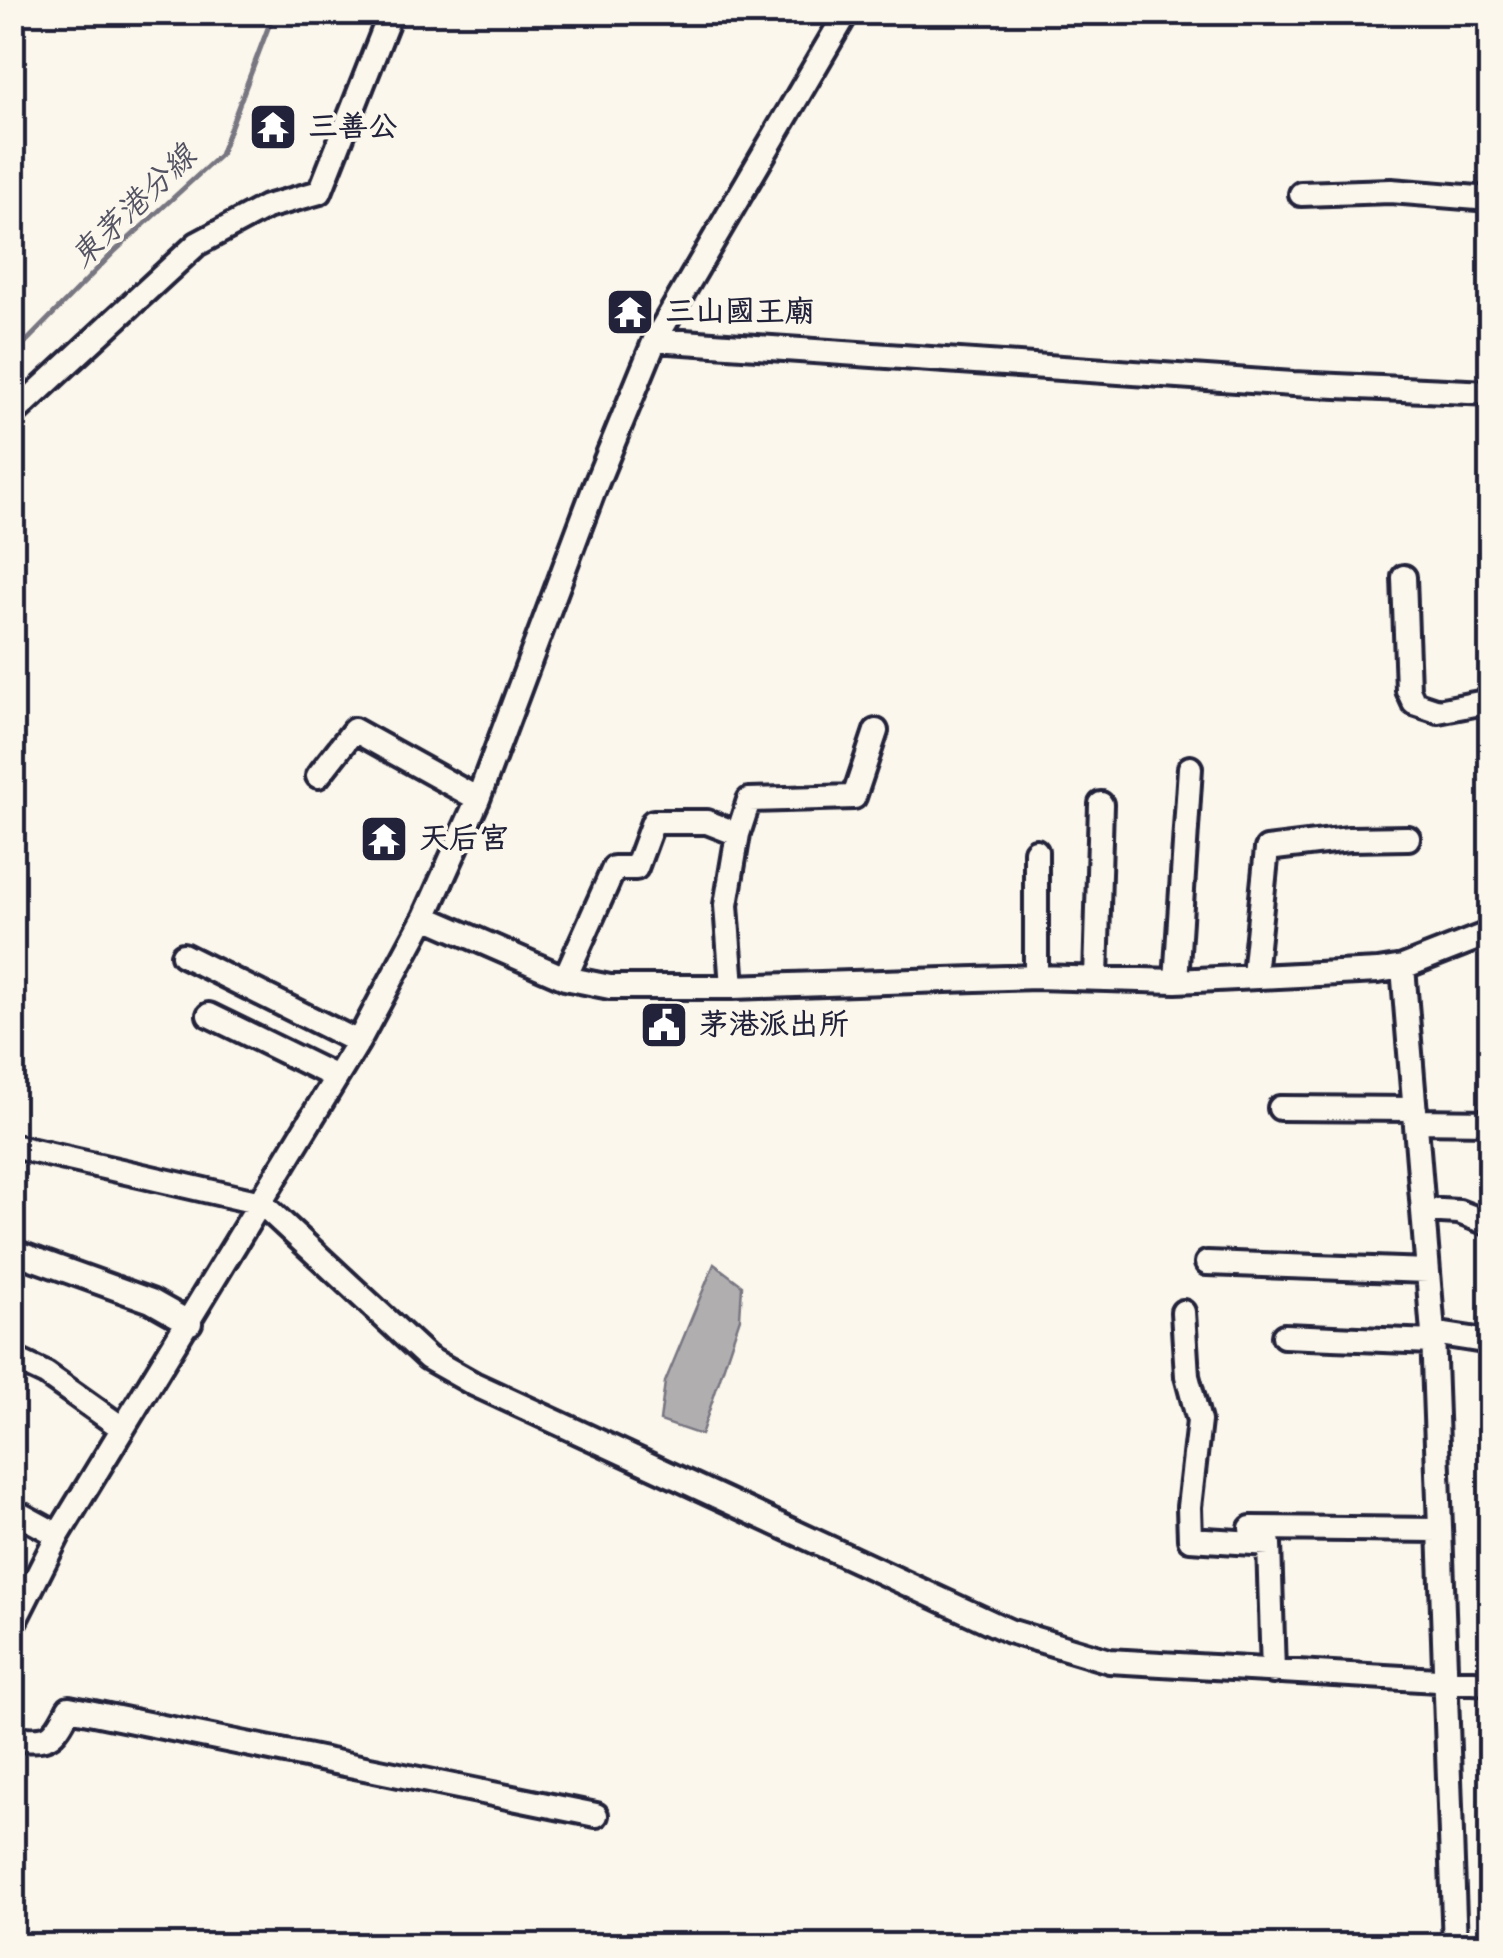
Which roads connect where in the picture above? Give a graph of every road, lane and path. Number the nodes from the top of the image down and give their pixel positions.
1 (391, 12) edge
2 (846, 12) edge
3 (1301, 194) dead end
4 (1490, 199) edge
5 (656, 340) junction
6 (1490, 392) edge
7 (12, 415) edge
8 (1404, 577) dead end
9 (1490, 701) edge
10 (876, 731) dead end
11 (1190, 768) dead end
12 (318, 776) dead end
13 (478, 799) junction
14 (1101, 804) dead end
15 (738, 834) junction
16 (1408, 838) dead end
17 (1036, 851) dead end
18 (425, 917) junction
19 (1490, 934) edge
20 (183, 955) dead end
21 (1403, 967) junction
22 (1254, 976) junction
23 (1036, 977) junction
24 (565, 978) junction
25 (1096, 978) junction
26 (1176, 981) junction
27 (732, 987) junction
28 (209, 1015) dead end
29 (358, 1042) junction
30 (336, 1078) junction
31 (1280, 1108) dead end
32 (1415, 1115) junction
33 (1490, 1122) edge
34 (12, 1146) edge
35 (261, 1204) junction
36 (1423, 1210) junction
37 (1490, 1224) edge
38 (12, 1250) edge
39 (1207, 1263) dead end
40 (1428, 1271) junction
41 (1183, 1312) dead end
42 (190, 1323) junction
43 (1284, 1336) dead end
44 (1433, 1338) junction
45 (1490, 1342) edge
46 (12, 1358) edge
47 (122, 1428) junction
48 (12, 1510) edge
49 (1251, 1528) dead end
50 (1438, 1530) junction
51 (58, 1535) junction
52 (21, 1582) edge
53 (12, 1626) edge
54 (1272, 1672) junction
55 (1443, 1682) junction
56 (1490, 1682) edge
57 (12, 1738) edge
58 (596, 1815) dead end
59 (1454, 1946) edge

1 - 7 street
2 - 5 street
3 - 4 street
5 - 6 street
5 - 13 street
8 - 9 street
10 - 15 street
11 - 26 street
12 - 13 street
13 - 18 street
14 - 25 street
15 - 24 street
15 - 27 street
16 - 22 street
17 - 23 street
18 - 24 street
18 - 29 street
19 - 21 street
20 - 29 street
21 - 22 street
21 - 32 street
22 - 26 street
23 - 25 street
23 - 27 street
24 - 27 street
25 - 26 street
28 - 30 street
29 - 30 street
30 - 35 street
31 - 32 street
32 - 33 street
32 - 36 street
34 - 35 street
35 - 42 street
35 - 54 street
36 - 37 street
36 - 40 street
38 - 42 street
39 - 40 street
40 - 44 street
41 - 54 street
42 - 47 street
43 - 44 street
44 - 45 street
44 - 50 street
46 - 47 street
47 - 51 street
48 - 51 street
49 - 50 street
50 - 55 street
51 - 52 street
52 - 53 street
54 - 55 street
55 - 56 street
55 - 59 street
57 - 58 street

